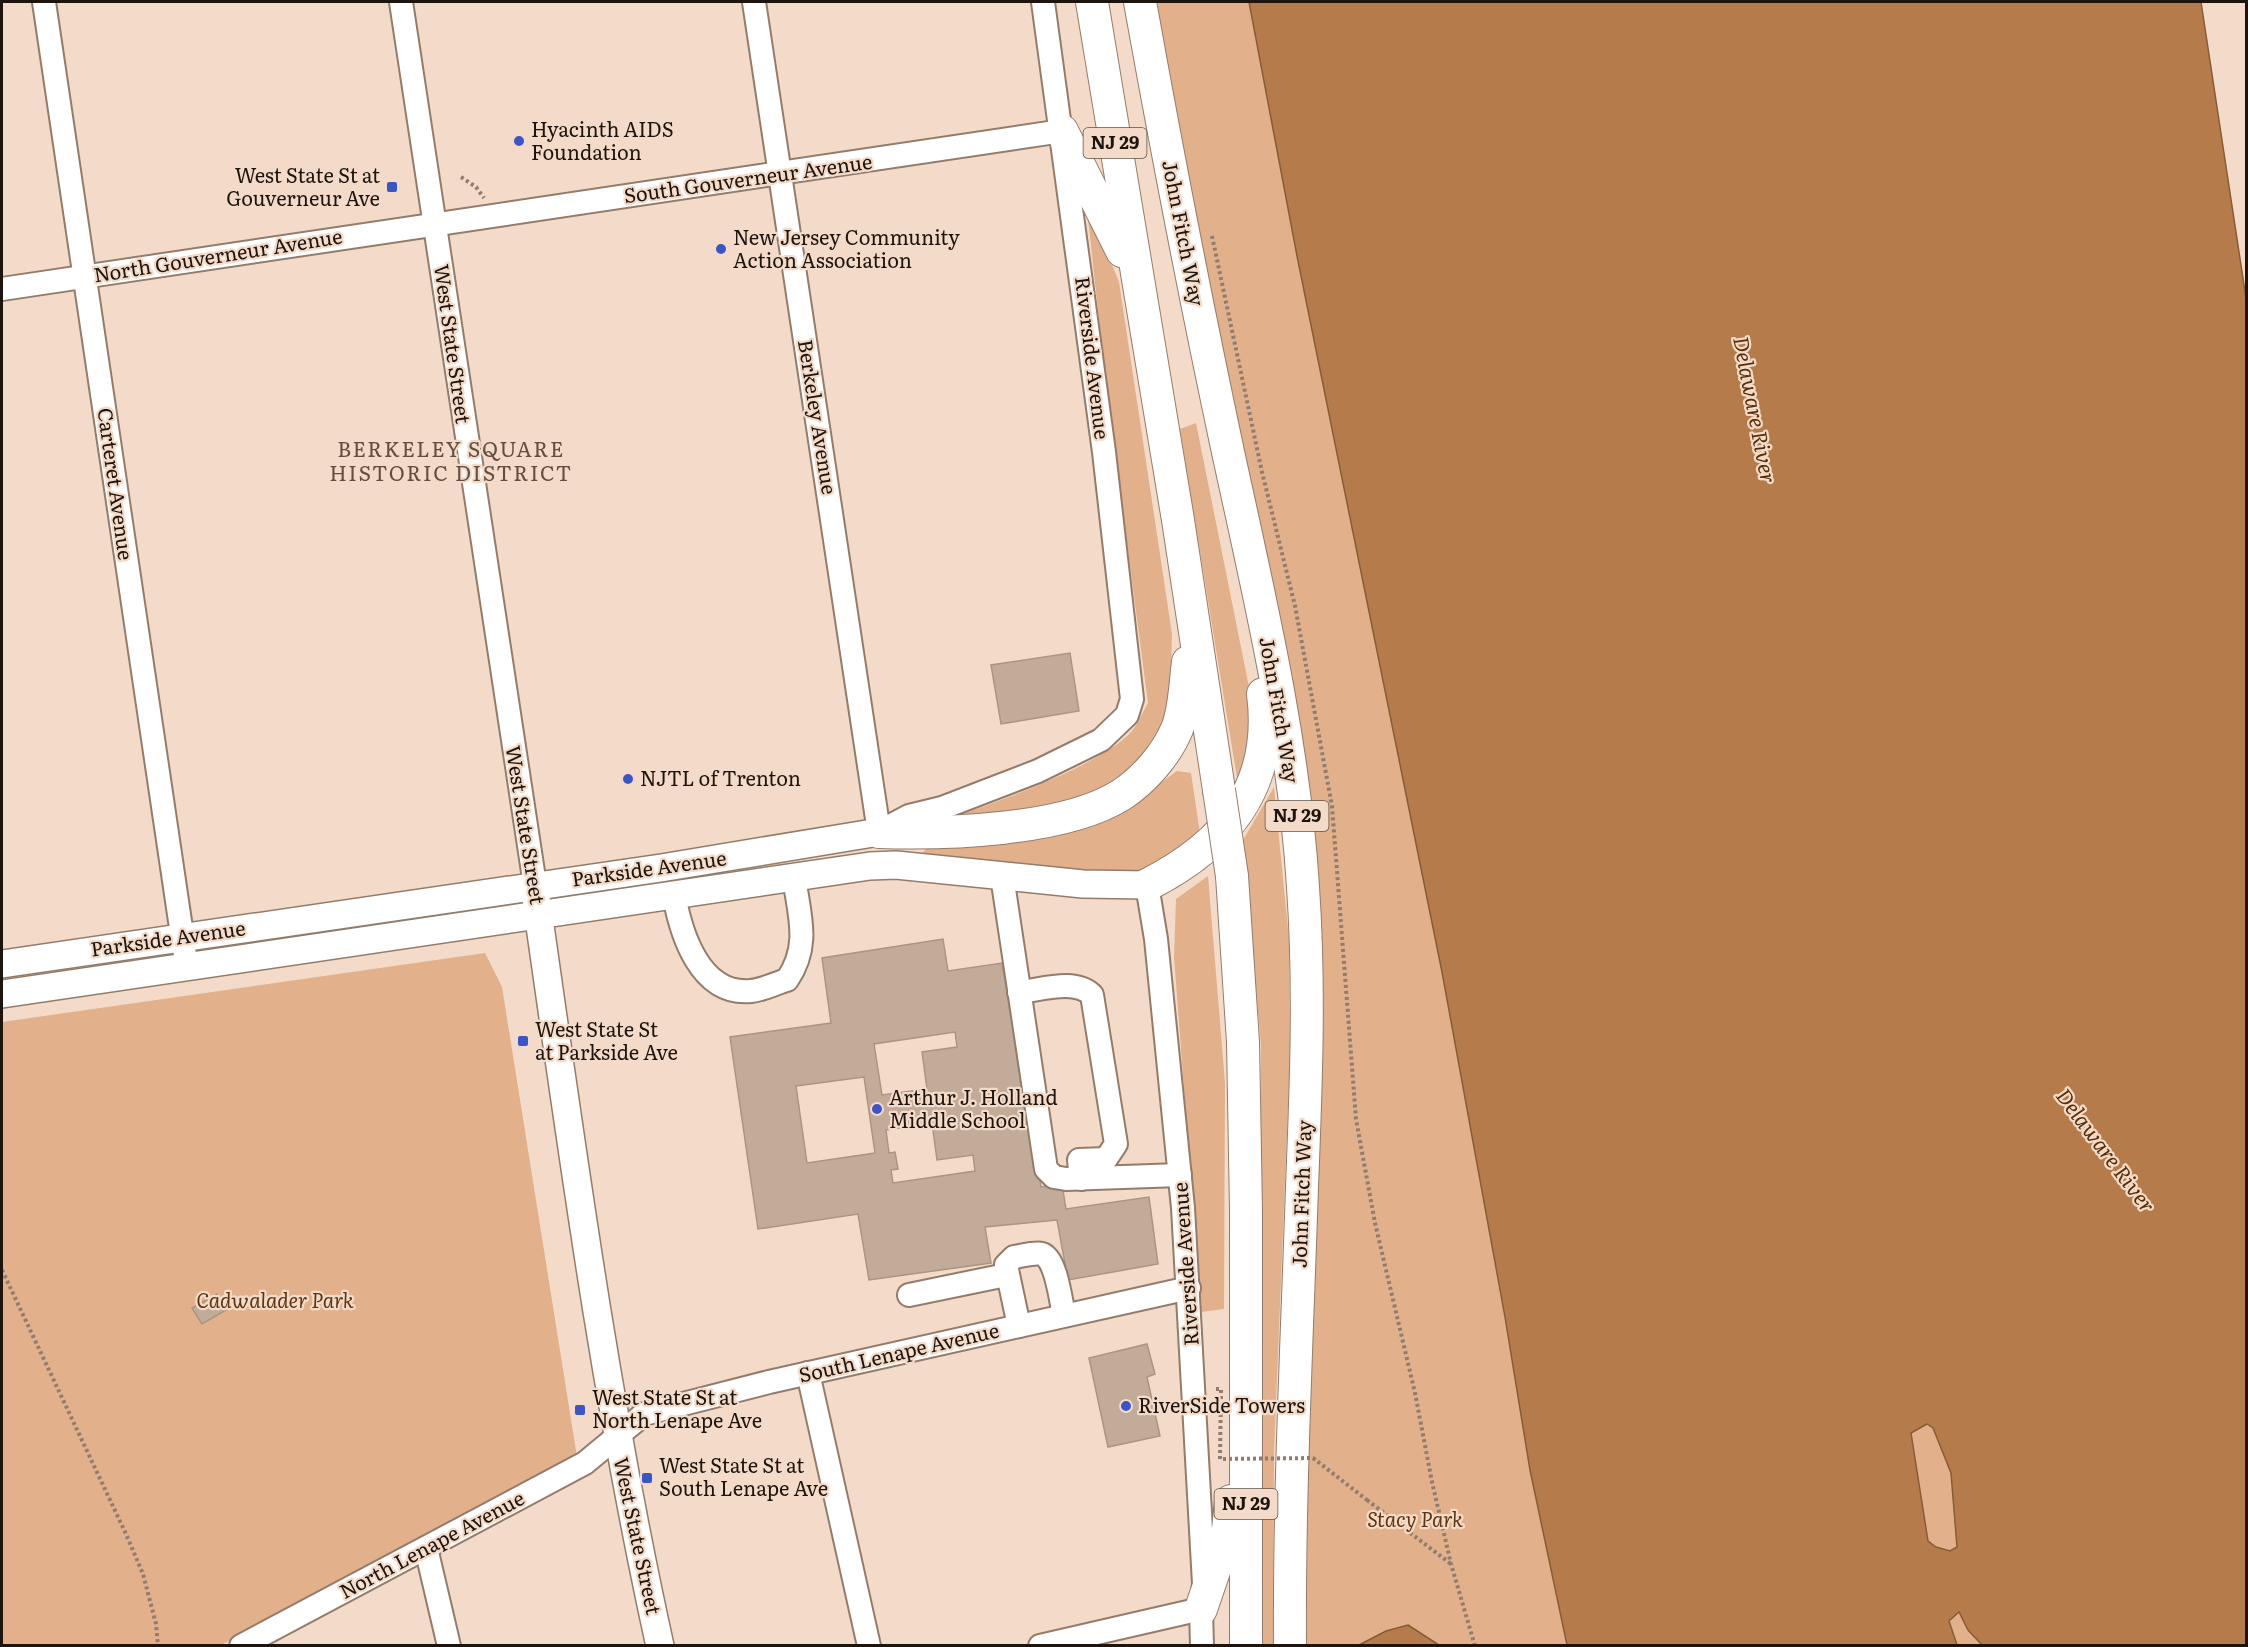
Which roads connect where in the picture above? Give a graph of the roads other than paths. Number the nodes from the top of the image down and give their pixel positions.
1 (44, 2) edge
2 (400, 2) edge
3 (754, 2) edge
4 (1043, 2) edge
5 (1092, 2) edge
6 (1140, 2) edge
7 (1062, 131) junction
8 (780, 175) junction
9 (434, 224) junction
10 (84, 277) junction
11 (1138, 284) junction
12 (2, 289) edge
13 (1237, 492) junction
14 (1192, 619) junction
15 (1127, 716) joint
16 (879, 832) junction
17 (1002, 876) junction
18 (794, 877) junction
19 (535, 885) junction
20 (1147, 885) junction
21 (674, 895) junction
22 (539, 915) junction
23 (183, 937) junction
24 (2, 964) edge
25 (187, 966) junction
26 (1019, 992) junction
27 (2, 994) edge
28 (1180, 1175) junction
29 (1081, 1179) junction
30 (1006, 1275) junction
31 (1189, 1288) junction
32 (909, 1295) dead end
33 (1064, 1315) junction
34 (1019, 1326) junction
35 (1245, 1362) junction
36 (808, 1373) junction
37 (616, 1435) junction
38 (426, 1548) junction
39 (1201, 1609) junction
40 (241, 1646) edge
41 (449, 1646) edge
42 (660, 1646) edge
43 (869, 1646) edge
44 (1040, 1646) edge
45 (1202, 1646) edge
46 (1246, 1646) edge
47 (1290, 1646) edge

1 - 10 street, Carteret Avenue
2 - 9 street, West State Street
3 - 8 street, Berkeley Avenue
4 - 7 street, Riverside Avenue
5 - 11 highway, NJ 29
6 - 13 highway, John Fitch Way / NJ 29
7 - 8 street, South Gouverneur Avenue
7 - 11 highway
7 - 15 street, Riverside Avenue
8 - 9 street, South Gouverneur Avenue
8 - 16 street, Berkeley Avenue
9 - 10 street, North Gouverneur Avenue
9 - 19 street, West State Street
10 - 12 street, North Gouverneur Avenue
10 - 23 street, Carteret Avenue
11 - 14 highway, NJ 29
13 - 20 highway
13 - 47 highway, John Fitch Way / NJ 29
14 - 16 highway
14 - 35 highway, NJ 29, bridge
15 - 16 street, Parkside Avenue
16 - 19 main road, Parkside Avenue
17 - 18 main road, Parkside Avenue
17 - 20 main road, Parkside Avenue
17 - 26 street
18 - 21 main road, Parkside Avenue
18 - 21 street
19 - 22 main road, West State Street
19 - 23 main road, Parkside Avenue
20 - 28 street, Riverside Avenue
21 - 22 main road, Parkside Avenue
22 - 25 main road, Parkside Avenue
22 - 37 main road, West State Street
23 - 24 main road, Parkside Avenue
23 - 25 street, Carteret Avenue
25 - 27 main road, Parkside Avenue
26 - 29 street
26 - 29 street
28 - 29 street
28 - 31 street, Riverside Avenue
30 - 32 street
30 - 33 street
30 - 34 street
31 - 33 street, South Lenape Avenue
31 - 39 street, Riverside Avenue
33 - 34 street, South Lenape Avenue
34 - 36 street, South Lenape Avenue
35 - 39 highway
35 - 46 highway, NJ 29
36 - 37 street, South Lenape Avenue
36 - 43 street
37 - 38 street, North Lenape Avenue
37 - 42 main road, West State Street
38 - 40 street, North Lenape Avenue
38 - 41 street
39 - 44 street
39 - 45 street, Riverside Avenue

